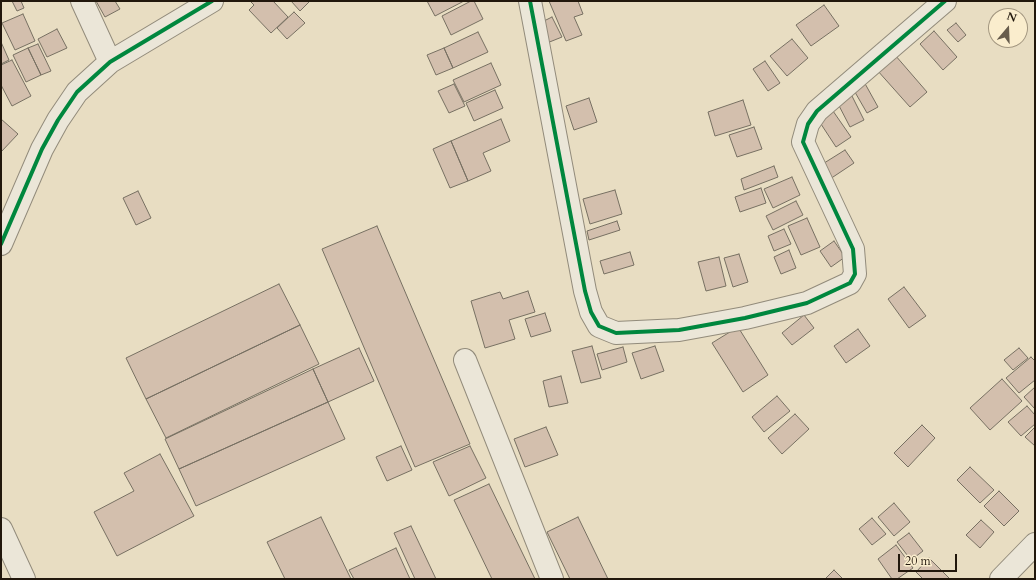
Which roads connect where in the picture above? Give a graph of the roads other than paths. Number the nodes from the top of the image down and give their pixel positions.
1 (82, 1) edge
2 (212, 1) edge
3 (530, 1) edge
4 (945, 1) edge
5 (110, 62) junction
6 (1, 244) edge
7 (465, 360) dead end
8 (1, 529) edge
9 (1035, 544) edge
10 (24, 579) edge
11 (552, 579) edge
12 (1001, 579) edge

1 - 5 street
2 - 5 street
3 - 4 street
5 - 6 street
7 - 11 street
8 - 10 street
9 - 12 street

